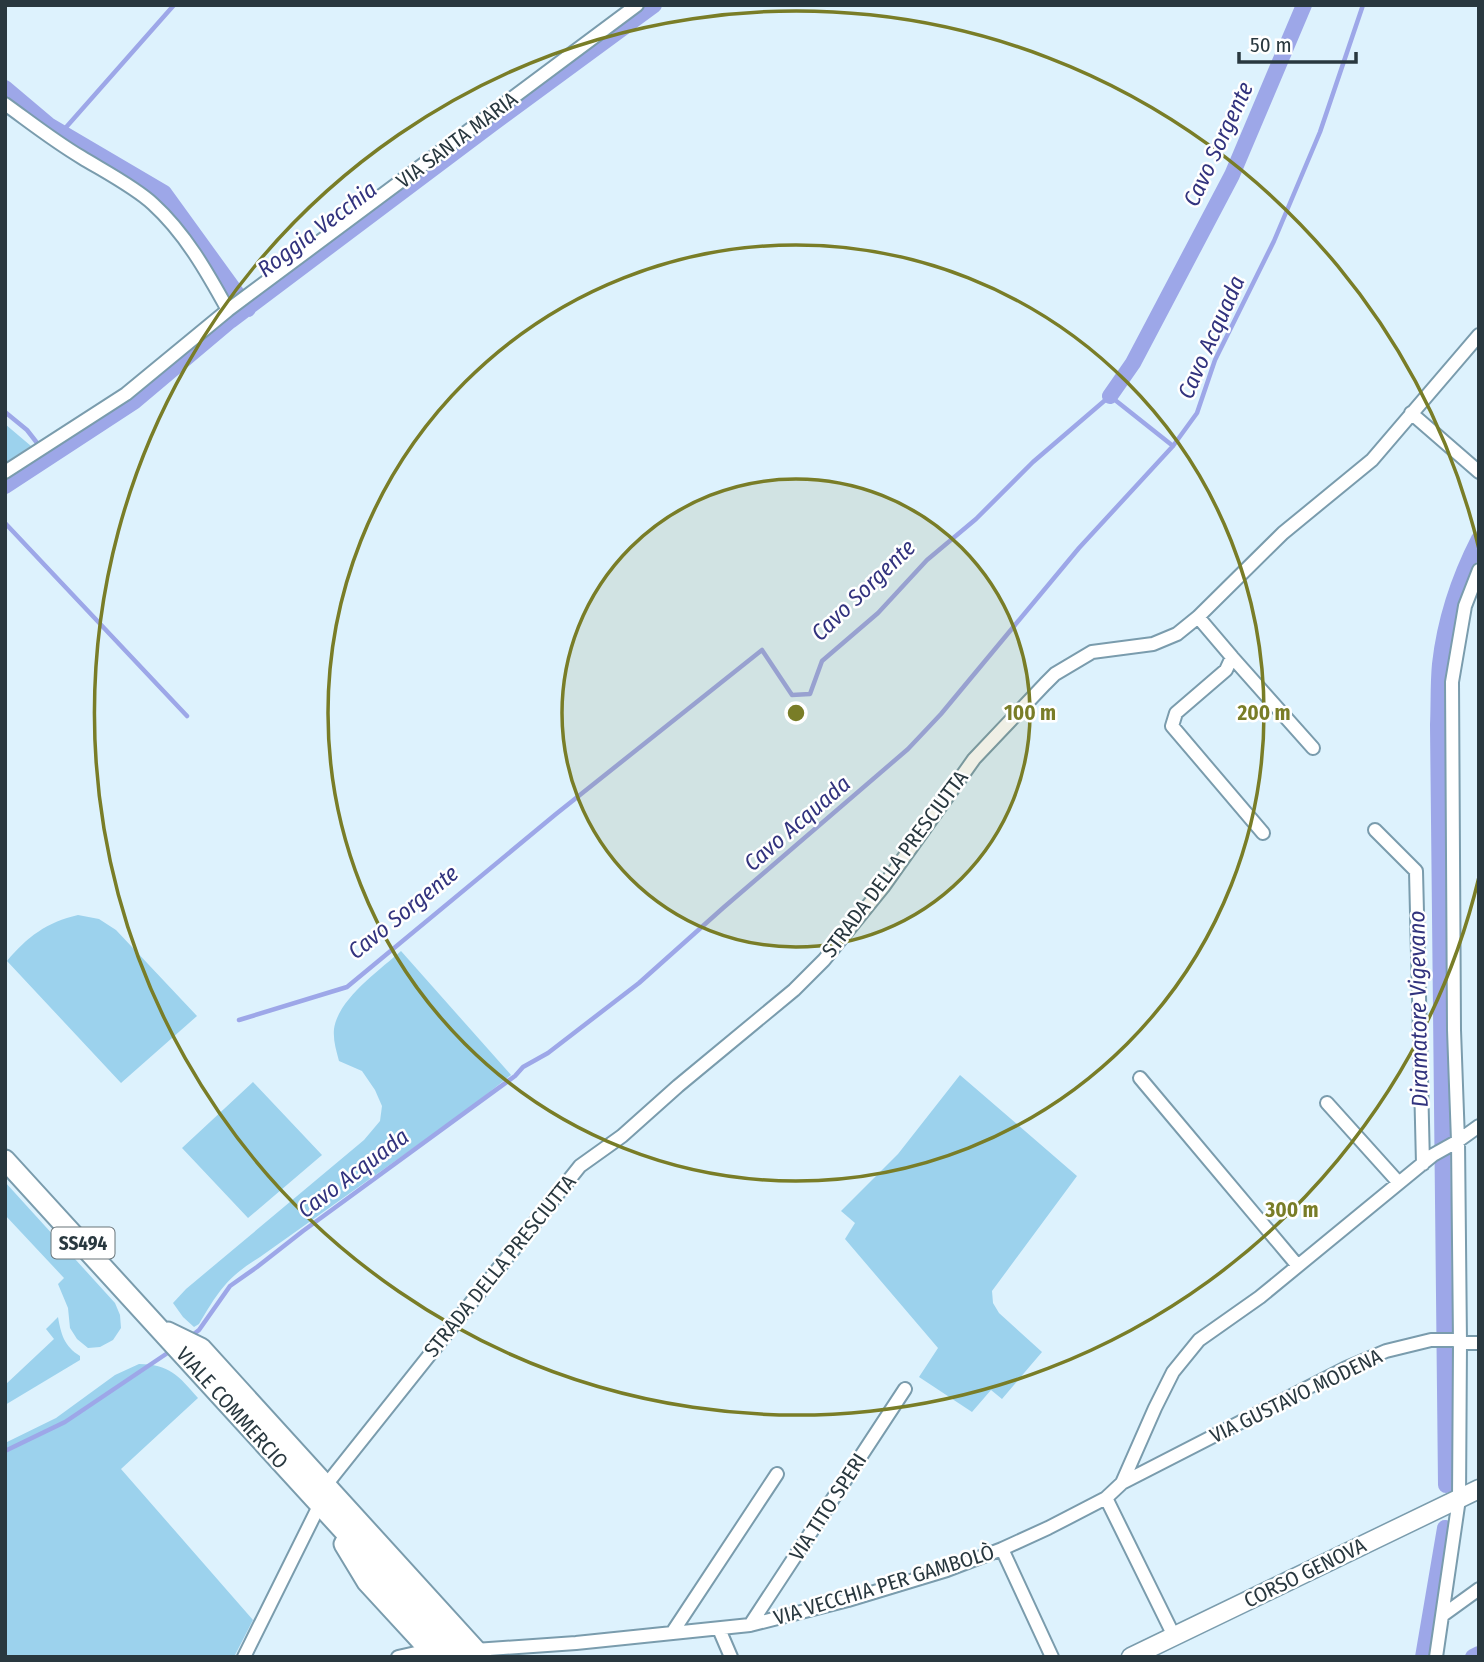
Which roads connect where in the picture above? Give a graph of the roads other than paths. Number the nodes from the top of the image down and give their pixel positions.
1 (637, 5) edge
2 (5, 104) edge
3 (237, 303) junction
4 (1479, 335) edge
5 (1411, 413) junction
6 (5, 472) edge
7 (1479, 472) edge
8 (1479, 570) edge
9 (1198, 617) junction
10 (1232, 657) junction
11 (1313, 748) dead end
12 (1375, 830) dead end
13 (1263, 832) dead end
14 (1140, 1077) dead end
15 (1327, 1103) dead end
16 (1479, 1126) edge
17 (1455, 1142) junction
18 (5, 1160) edge
19 (1428, 1160) junction
20 (1399, 1183) junction
21 (1298, 1266) junction
22 (1457, 1341) junction
23 (1479, 1343) edge
24 (905, 1389) dead end
25 (777, 1474) dead end
26 (1122, 1483) junction
27 (1479, 1489) edge
28 (323, 1495) junction
29 (1106, 1498) junction
30 (1459, 1499) junction
31 (1002, 1549) junction
32 (1479, 1589) edge
33 (1443, 1615) junction
34 (750, 1625) junction
35 (719, 1629) junction
36 (672, 1633) junction
37 (1174, 1636) junction
38 (534, 1646) junction
39 (432, 1653) edge
40 (472, 1654) edge
41 (244, 1657) edge
42 (398, 1657) edge
43 (517, 1657) edge
44 (731, 1657) edge
45 (1052, 1657) edge
46 (1131, 1657) edge
47 (1436, 1657) edge

1 - 3 street, VIA SANTA MARIA
2 - 3 street
3 - 6 street, VIA SANTA MARIA
4 - 5 street, STRADA DELLA PRESCIUTTA
5 - 7 street
5 - 9 street, STRADA DELLA PRESCIUTTA
8 - 17 street
9 - 10 street
9 - 28 street, STRADA DELLA PRESCIUTTA
10 - 11 street
10 - 13 street
12 - 19 street
14 - 21 street
15 - 20 street
16 - 17 street, VIA VECCHIA PER GAMBOLÒ
17 - 19 street, VIA VECCHIA PER GAMBOLÒ
17 - 22 street
18 - 28 main road, VIALE COMMERCIO / SS494
19 - 20 street, VIA VECCHIA PER GAMBOLÒ
20 - 21 street, VIA VECCHIA PER GAMBOLÒ
21 - 26 street, VIA VECCHIA PER GAMBOLÒ
22 - 23 street, VIA GUSTAVO MODENA
22 - 26 street, VIA GUSTAVO MODENA
22 - 30 street
24 - 34 street, VIA TITO SPERI
25 - 36 street
26 - 29 street, VIA VECCHIA PER GAMBOLÒ
27 - 30 main road, CORSO GENOVA
28 - 39 main road
28 - 40 main road, VIALE COMMERCIO / SS494
28 - 41 street, STRADA DELLA PRESCIUTTA
29 - 31 street, VIA VECCHIA PER GAMBOLÒ
29 - 37 street
30 - 33 street
30 - 37 main road, CORSO GENOVA
31 - 34 street, VIA VECCHIA PER GAMBOLÒ
31 - 45 street
32 - 33 street
33 - 47 street
34 - 35 street, VIA VECCHIA PER GAMBOLÒ
35 - 36 street, VIA VECCHIA PER GAMBOLÒ
35 - 44 street
36 - 38 street, VIA VECCHIA PER GAMBOLÒ
37 - 46 main road, CORSO GENOVA
38 - 40 street, VIA VECCHIA PER GAMBOLÒ
38 - 43 street, VIA VECCHIA PER GAMBOLÒ
39 - 42 street

